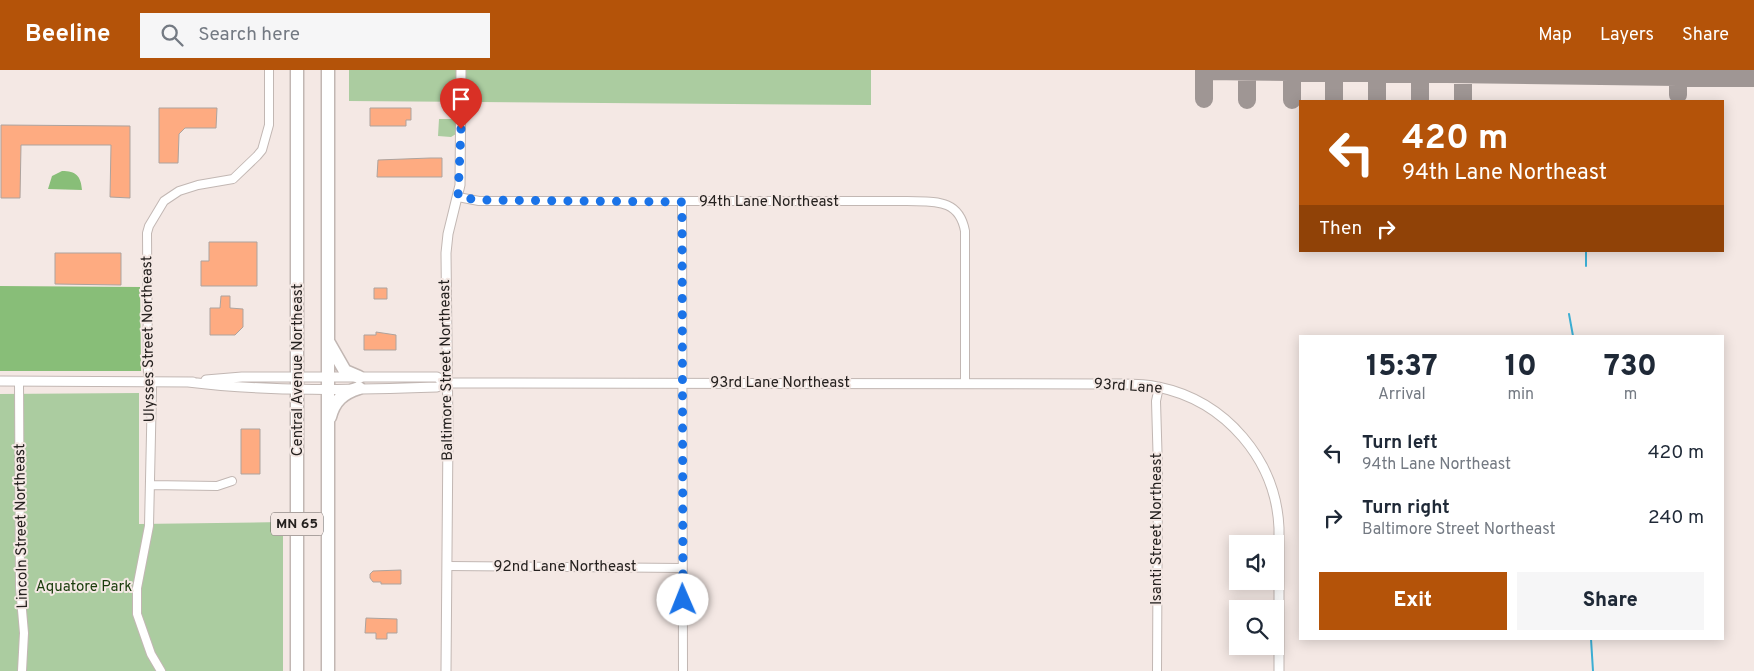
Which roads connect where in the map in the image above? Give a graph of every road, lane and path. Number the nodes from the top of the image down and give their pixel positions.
1 (269, 70) edge
2 (297, 70) edge
3 (328, 70) edge
4 (461, 70) edge
5 (458, 197) junction
6 (682, 202) junction
7 (328, 339) junction
8 (0, 381) edge
9 (19, 381) junction
10 (151, 382) junction
11 (298, 382) junction
12 (359, 382) junction
13 (446, 382) junction
14 (328, 383) junction
15 (683, 383) junction
16 (965, 383) junction
17 (1085, 384) joint
18 (1159, 387) junction
19 (328, 427) junction
20 (232, 481) dead end
21 (150, 485) junction
22 (448, 566) junction
23 (682, 568) junction
24 (22, 671) edge
25 (161, 671) edge
26 (297, 671) edge
27 (328, 671) edge
28 (446, 671) edge
29 (683, 671) edge
30 (1157, 671) edge
31 (1278, 671) edge

1 - 10 street, Ulysses Street Northeast
2 - 11 highway, Central Avenue Northeast / MN 65
3 - 7 highway, Central Avenue Northeast / MN 65
4 - 5 street, Baltimore Street Northeast
5 - 6 street, 94th Lane Northeast
5 - 13 street, Baltimore Street Northeast
6 - 15 street
6 - 16 street, 94th Lane Northeast
7 - 12 highway
7 - 14 highway, Central Avenue Northeast / MN 65
8 - 9 street, 93rd Lane Northeast
9 - 10 street, 93rd Lane Northeast
9 - 24 street, Lincoln Street Northeast
10 - 11 street, 93rd Lane Northeast
10 - 21 street, Ulysses Street Northeast
11 - 14 street, 93rd Lane Northeast
11 - 26 highway, Central Avenue Northeast / MN 65
12 - 13 street, 93rd Lane Northeast
12 - 14 street, 93rd Lane Northeast
12 - 19 highway
13 - 15 street, 93rd Lane Northeast
13 - 22 street, Baltimore Street Northeast
14 - 19 highway, Central Avenue Northeast / MN 65
15 - 16 street, 93rd Lane Northeast
15 - 23 street
16 - 17 street, 93rd Lane Northeast
17 - 18 street, 93rd Lane
18 - 30 street, Isanti Street Northeast
18 - 31 street, 93rd Lane
19 - 27 highway, Central Avenue Northeast / MN 65
20 - 21 street
21 - 25 street, Ulysses Street Northeast
22 - 23 street, 92nd Lane Northeast
22 - 28 street, Baltimore Street Northeast
23 - 29 street

